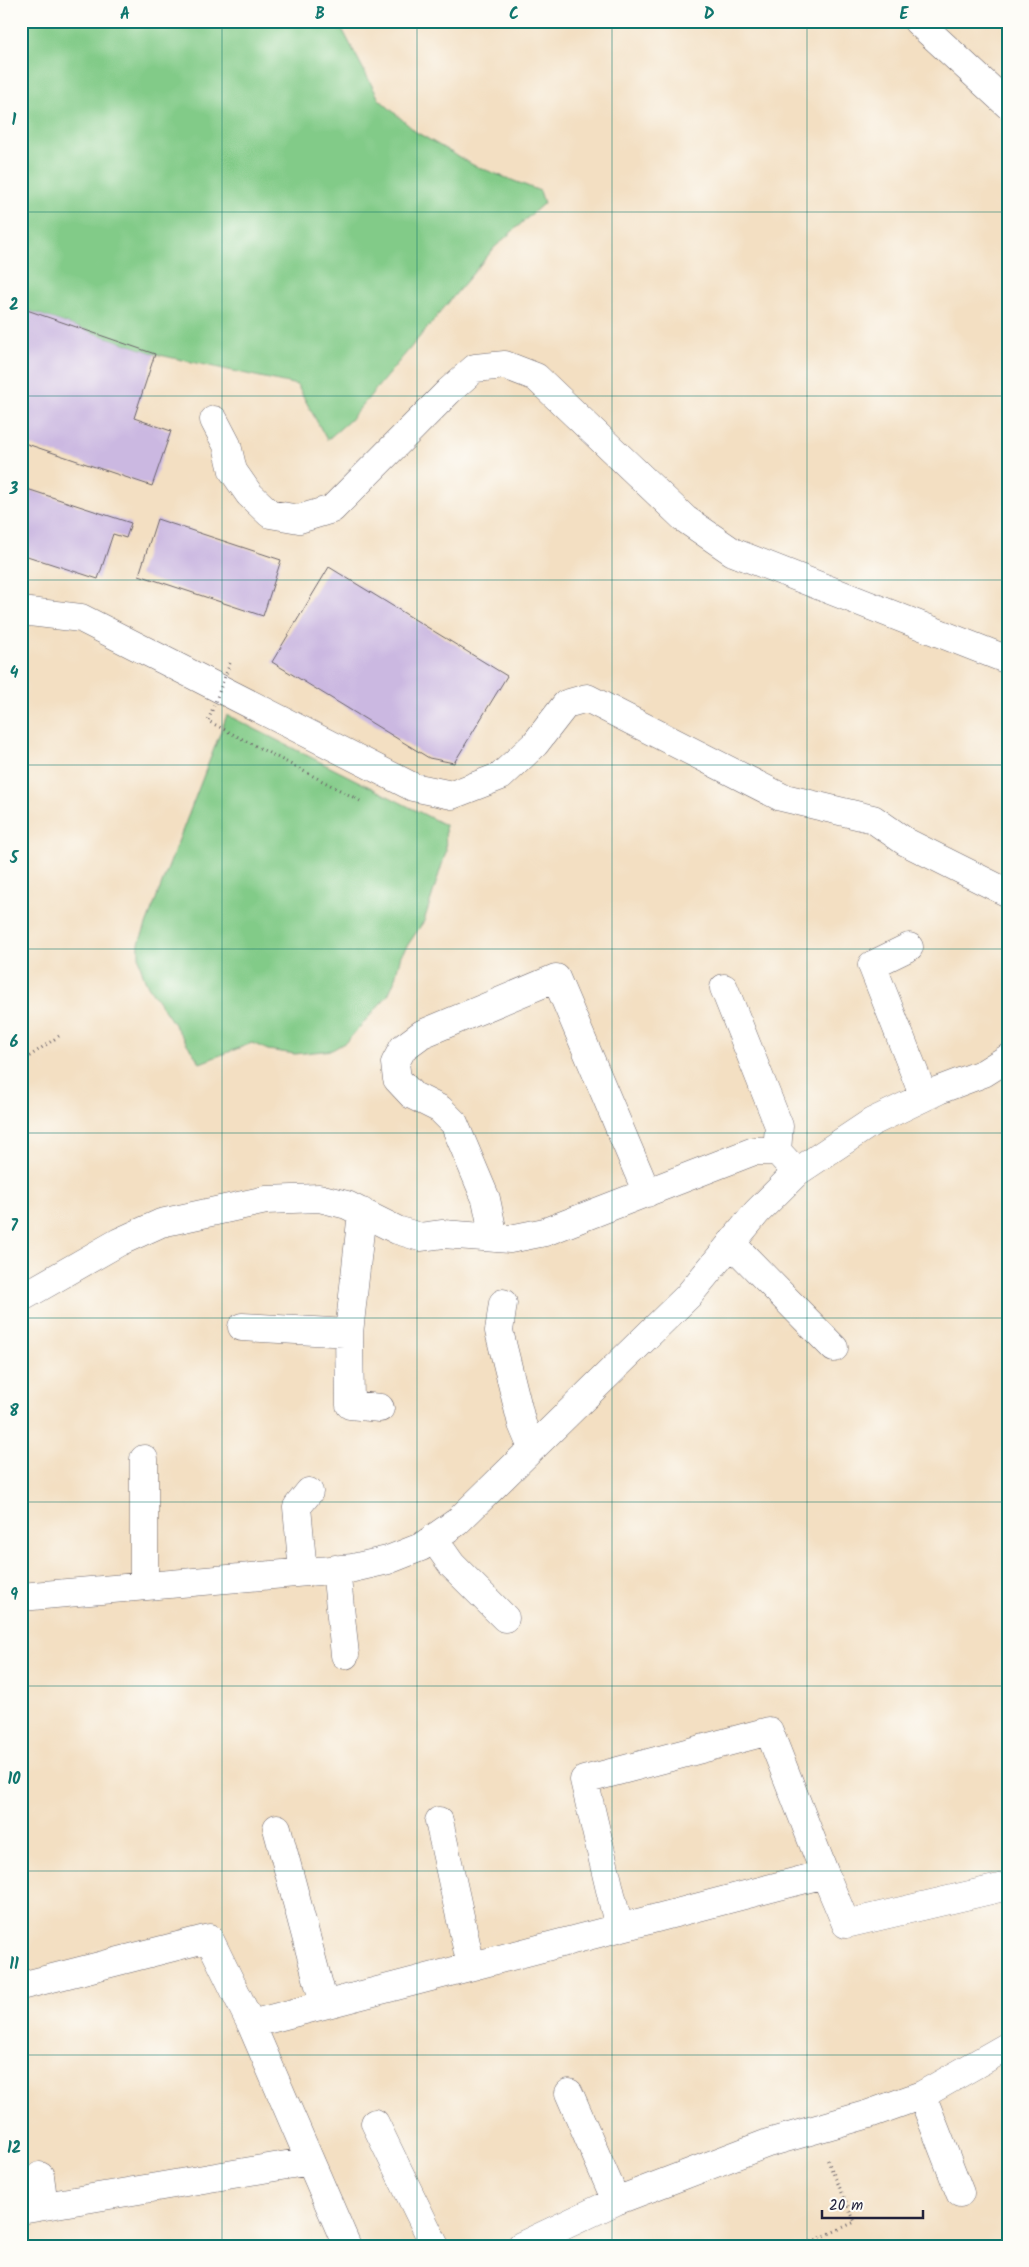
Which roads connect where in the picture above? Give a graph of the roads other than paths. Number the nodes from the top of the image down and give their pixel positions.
1 (917, 21) edge
2 (1008, 106) edge
3 (214, 420) dead end
4 (21, 611) edge
5 (1008, 660) edge
6 (1008, 893) edge
7 (909, 947) dead end
8 (724, 988) dead end
9 (1008, 1058) edge
10 (924, 1097) junction
11 (777, 1152) junction
12 (797, 1172) junction
13 (648, 1193) junction
14 (362, 1212) junction
15 (494, 1238) junction
16 (731, 1244) junction
17 (21, 1298) edge
18 (503, 1303) dead end
19 (242, 1327) dead end
20 (349, 1333) junction
21 (834, 1348) dead end
22 (380, 1408) dead end
23 (532, 1448) junction
24 (144, 1459) dead end
25 (309, 1492) dead end
26 (433, 1538) junction
27 (336, 1569) junction
28 (303, 1572) junction
29 (144, 1586) junction
30 (21, 1597) edge
31 (505, 1618) dead end
32 (345, 1655) dead end
33 (438, 1822) dead end
34 (277, 1828) dead end
35 (825, 1874) junction
36 (1008, 1886) edge
37 (620, 1928) junction
38 (471, 1966) junction
39 (21, 1986) edge
40 (324, 2004) junction
41 (251, 2024) junction
42 (1008, 2046) edge
43 (569, 2093) dead end
44 (922, 2095) junction
45 (375, 2123) dead end
46 (310, 2161) junction
47 (40, 2176) dead end
48 (960, 2193) dead end
49 (616, 2201) junction
50 (33, 2208) edge
51 (347, 2246) edge
52 (436, 2246) edge
53 (520, 2246) edge

1 - 2 street
3 - 5 street
4 - 6 street
7 - 10 street
8 - 11 street
9 - 10 street
10 - 12 street
11 - 12 street
11 - 13 street
12 - 16 street
13 - 15 street
13 - 15 street
14 - 15 street
14 - 17 street
14 - 20 street
16 - 21 street
16 - 23 street
18 - 23 street
19 - 20 street
20 - 22 street
23 - 26 street
24 - 29 street
25 - 28 street
26 - 27 street
26 - 31 street
27 - 28 street
27 - 32 street
28 - 29 street
29 - 30 street
33 - 38 street
34 - 40 street
35 - 36 street
35 - 37 street
35 - 37 street
37 - 38 street
38 - 40 street
39 - 41 street
40 - 41 street
41 - 46 street
42 - 44 street
43 - 49 street
44 - 48 street
44 - 49 street
45 - 52 street
46 - 50 street
46 - 51 street
47 - 50 street
49 - 53 street

